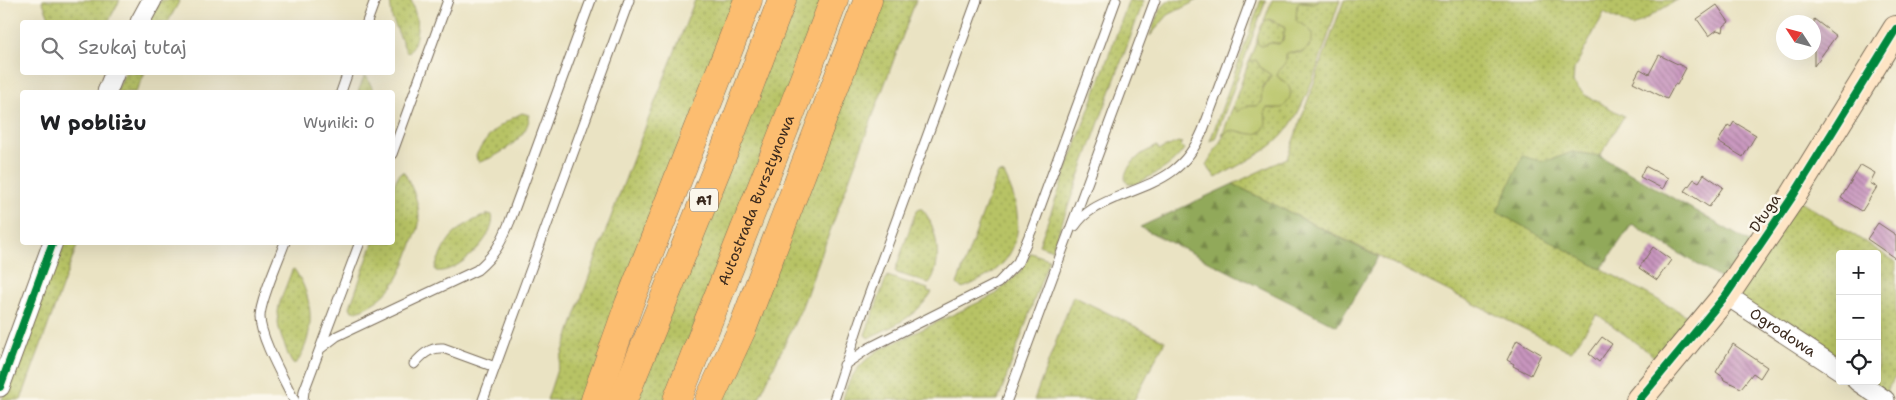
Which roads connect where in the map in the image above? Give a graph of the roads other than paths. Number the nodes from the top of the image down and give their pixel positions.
1 (152, 0) edge
2 (375, 0) edge
3 (448, 0) edge
4 (590, 0) edge
5 (629, 0) edge
6 (748, 0) edge
7 (782, 0) edge
8 (834, 0) edge
9 (868, 0) edge
10 (977, 0) edge
11 (1116, 0) edge
12 (1155, 0) edge
13 (1251, 0) edge
14 (141, 20) edge
15 (368, 20) edge
16 (1896, 29) edge
17 (114, 75) edge
18 (347, 75) edge
19 (108, 90) edge
20 (342, 90) edge
21 (395, 146) edge
22 (1068, 237) junction
23 (52, 245) edge
24 (284, 245) edge
25 (359, 245) edge
26 (1726, 295) junction
27 (320, 349) junction
28 (414, 364) dead end
29 (844, 365) junction
30 (494, 367) junction
31 (1836, 367) edge
32 (1863, 385) edge
33 (0, 387) edge
34 (294, 400) edge
35 (303, 400) edge
36 (482, 400) edge
37 (595, 400) edge
38 (623, 400) edge
39 (677, 400) edge
40 (709, 400) edge
41 (834, 400) edge
42 (1007, 400) edge
43 (1639, 400) edge
44 (1886, 400) edge

1 - 14 street
2 - 15 lane
3 - 21 lane
4 - 27 lane
5 - 30 lane
6 - 37 highway
7 - 38 highway, A1
8 - 39 highway, Autostrada Bursztynowa
9 - 40 highway
10 - 29 lane
11 - 29 lane
12 - 22 lane
13 - 22 lane
16 - 26 street, Długa
17 - 19 street
18 - 20 lane
22 - 42 lane
23 - 33 street
24 - 34 lane
25 - 27 lane
26 - 31 street, Ogrodowa
26 - 43 street, Długa
27 - 35 lane
28 - 30 lane
29 - 41 lane
30 - 36 lane
32 - 44 street

